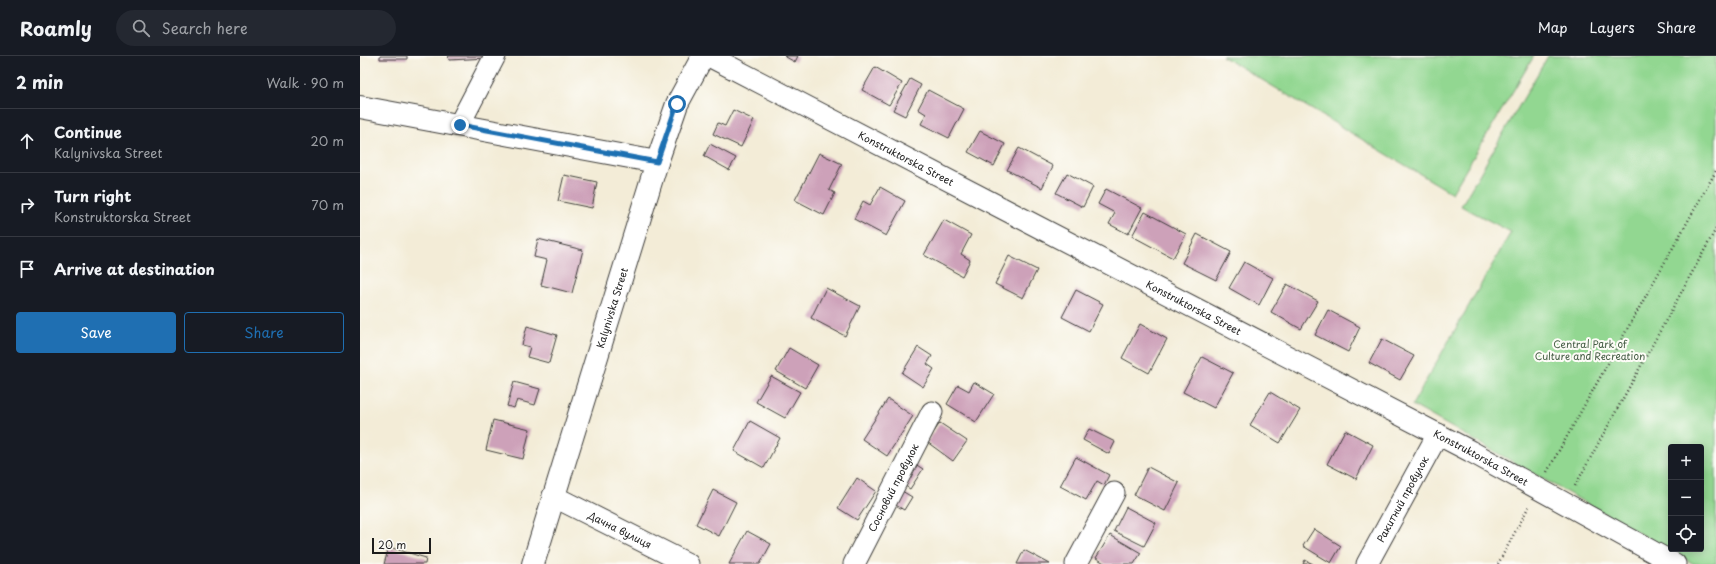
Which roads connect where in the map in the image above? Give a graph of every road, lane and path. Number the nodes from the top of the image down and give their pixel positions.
1 (495, 56) edge
2 (703, 56) edge
3 (709, 56) edge
4 (360, 107) edge
5 (460, 125) junction
6 (657, 162) junction
7 (1716, 171) edge
8 (1716, 229) edge
9 (932, 412) dead end
10 (1438, 434) junction
11 (1538, 489) junction
12 (1114, 493) dead end
13 (553, 496) junction
14 (1565, 504) junction
15 (533, 564) edge
16 (688, 564) edge
17 (854, 564) edge
18 (1076, 564) edge
19 (1367, 564) edge
20 (1498, 564) edge
21 (1675, 564) edge

1 - 5 street
2 - 6 street, Kalynivska Street
3 - 10 street, Konstruktorska Street
4 - 5 street
5 - 6 street
6 - 13 street, Kalynivska Street
7 - 11 path
8 - 14 path
9 - 17 street, Сосновий провулок
10 - 11 street, Konstruktorska Street
10 - 19 street, Ракитний провулок
11 - 14 street, Konstruktorska Street
11 - 20 path
12 - 18 street
13 - 15 street, Kalynivska Street
13 - 16 street, Дачна вулиця
14 - 21 street, Konstruktorska Street

